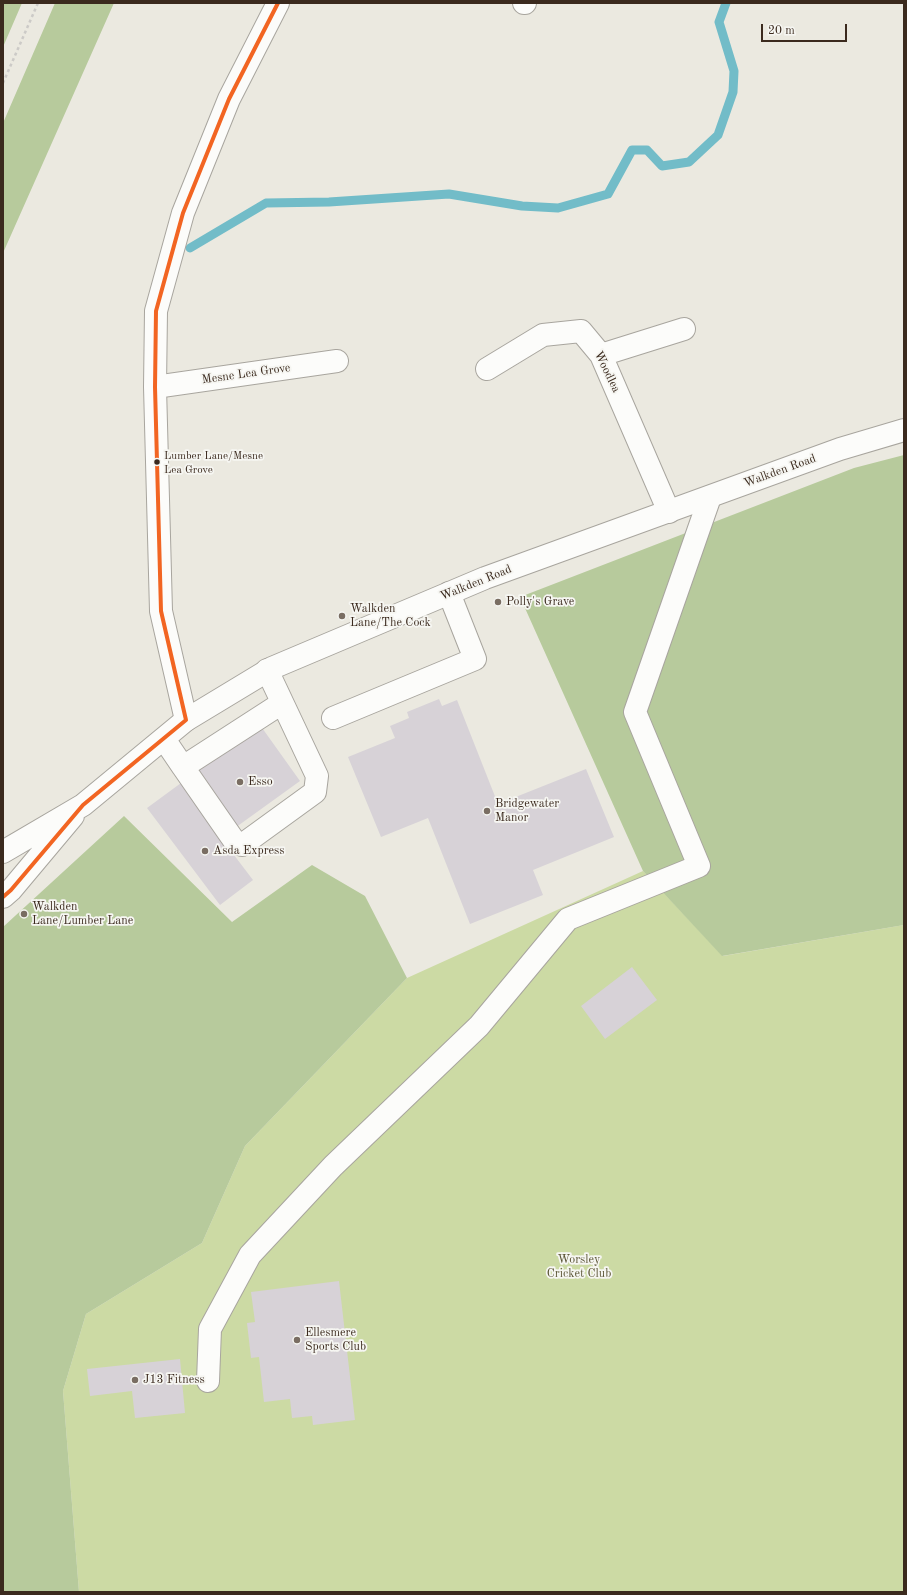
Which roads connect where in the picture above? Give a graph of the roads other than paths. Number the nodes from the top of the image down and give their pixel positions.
1 (278, 3) edge
2 (684, 329) dead end
3 (601, 355) junction
4 (337, 362) dead end
5 (487, 369) dead end
6 (156, 387) junction
7 (904, 430) edge
8 (710, 497) junction
9 (669, 512) junction
10 (449, 593) junction
11 (267, 670) junction
12 (282, 703) junction
13 (333, 718) dead end
14 (186, 720) junction
15 (164, 739) junction
16 (183, 767) junction
17 (83, 805) junction
18 (3, 852) edge
19 (3, 897) edge
20 (208, 1381) dead end

1 - 6 main road
2 - 3 main road
3 - 5 main road, Woodlea
3 - 9 main road, Woodlea
4 - 6 main road, Mesne Lea Grove
6 - 14 main road
7 - 8 main road, Walkden Road
8 - 9 main road, Walkden Road
8 - 20 main road
9 - 10 main road, Walkden Road
10 - 11 main road, Walkden Road
10 - 13 main road
11 - 12 main road
11 - 14 main road, Walkden Road
12 - 16 main road
12 - 16 main road
14 - 15 main road, Walkden Road
15 - 16 main road
15 - 17 main road, Walkden Road
17 - 18 main road, Walkden Road
17 - 19 main road, Walkden Road

